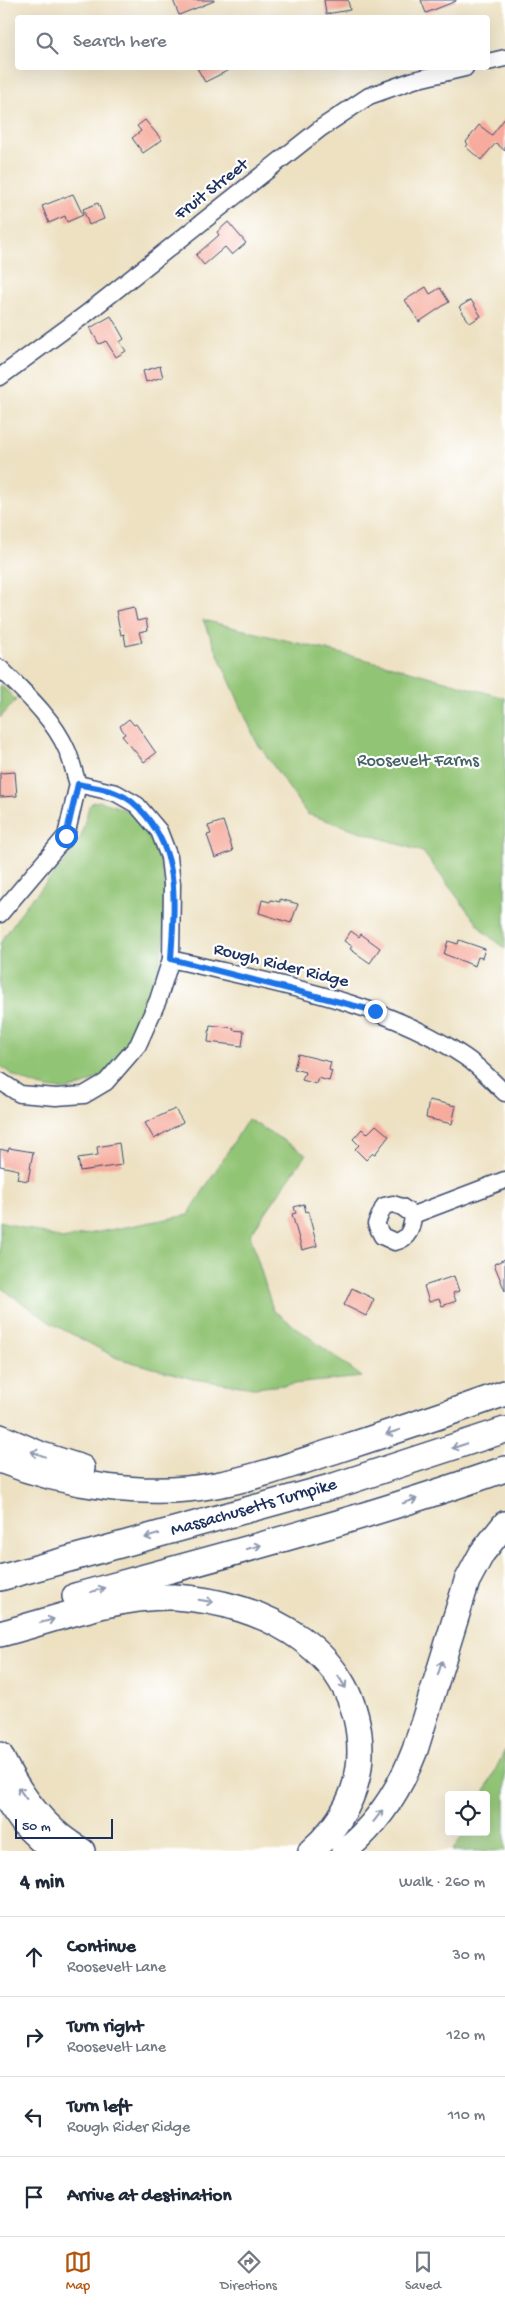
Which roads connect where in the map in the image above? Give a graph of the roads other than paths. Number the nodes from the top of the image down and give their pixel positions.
1 (505, 58) edge
2 (490, 62) edge
3 (456, 70) edge
4 (0, 377) edge
5 (0, 668) edge
6 (78, 784) junction
7 (0, 914) edge
8 (171, 959) junction
9 (0, 1081) edge
10 (505, 1093) edge
11 (505, 1180) edge
12 (413, 1215) dead end
13 (505, 1393) edge
14 (505, 1430) edge
15 (0, 1436) edge
16 (326, 1453) junction
17 (0, 1460) edge
18 (505, 1469) edge
19 (505, 1524) edge
20 (0, 1578) edge
21 (0, 1617) edge
22 (0, 1634) edge
23 (0, 1755) edge
24 (0, 1790) edge
25 (52, 1851) edge
26 (82, 1851) edge
27 (311, 1851) edge
28 (344, 1851) edge

1 - 2 street
3 - 4 street, Fruit Street
5 - 6 street
6 - 7 street
6 - 8 street
8 - 9 street
8 - 10 street, Rough Rider Ridge
11 - 12 street
13 -> 16 highway
14 -> 20 highway, Massachusetts Turnpike
16 -> 15 highway
16 - 17 highway
21 -> 18 highway, Massachusetts Turnpike
28 -> 19 highway
22 -> 27 highway
26 -> 23 highway
24 - 25 highway

